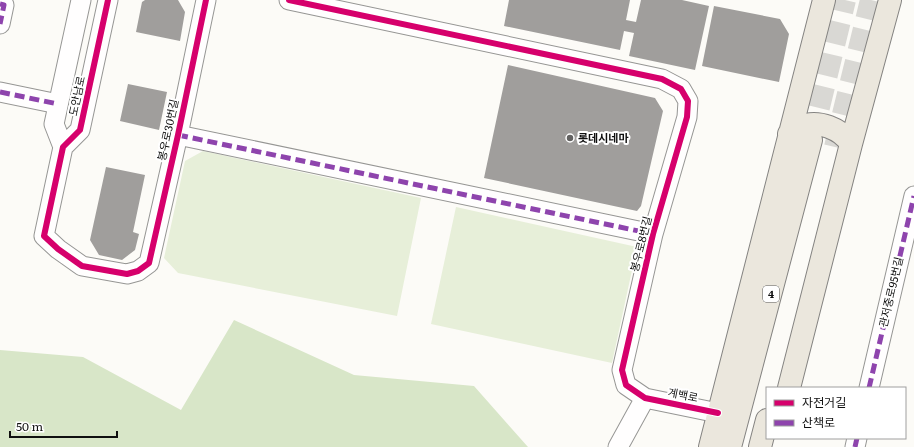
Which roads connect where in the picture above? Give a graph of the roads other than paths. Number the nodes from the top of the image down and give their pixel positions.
1 (81, 0) edge
2 (108, 0) edge
3 (206, 0) edge
4 (289, 0) edge
5 (824, 0) edge
6 (890, 0) edge
7 (0, 4) edge
8 (0, 24) edge
9 (0, 92) edge
10 (58, 104) junction
11 (789, 134) junction
12 (178, 135) junction
13 (811, 140) tunnel mouth
14 (843, 146) junction
15 (63, 147) junction
16 (914, 196) edge
17 (653, 234) junction
18 (775, 387) edge
19 (788, 387) edge
20 (869, 387) edge
21 (645, 398) junction
22 (718, 413) junction
23 (766, 424) edge
24 (618, 447) edge
25 (710, 447) edge
26 (730, 447) edge
27 (760, 447) edge

1 - 10 street, 도안남로
2 - 15 street, 도안남로
3 - 12 street, 봉우로30번길
4 - 17 street, 봉우로8번길
5 - 11 main road
6 - 14 main road
7 - 8 street
9 - 10 street
10 - 15 street, 도안남로
11 - 14 main road
11 - 22 main road
12 - 15 street, 봉우로30번길
12 - 17 street
13 - 26 main road, 4
14 - 18 main road
14 - 19 main road
16 - 20 street, 관저중로95번길
17 - 21 street, 봉우로8번길
21 - 22 street, 계백로
21 - 24 street
22 - 25 main road
23 - 27 main road

